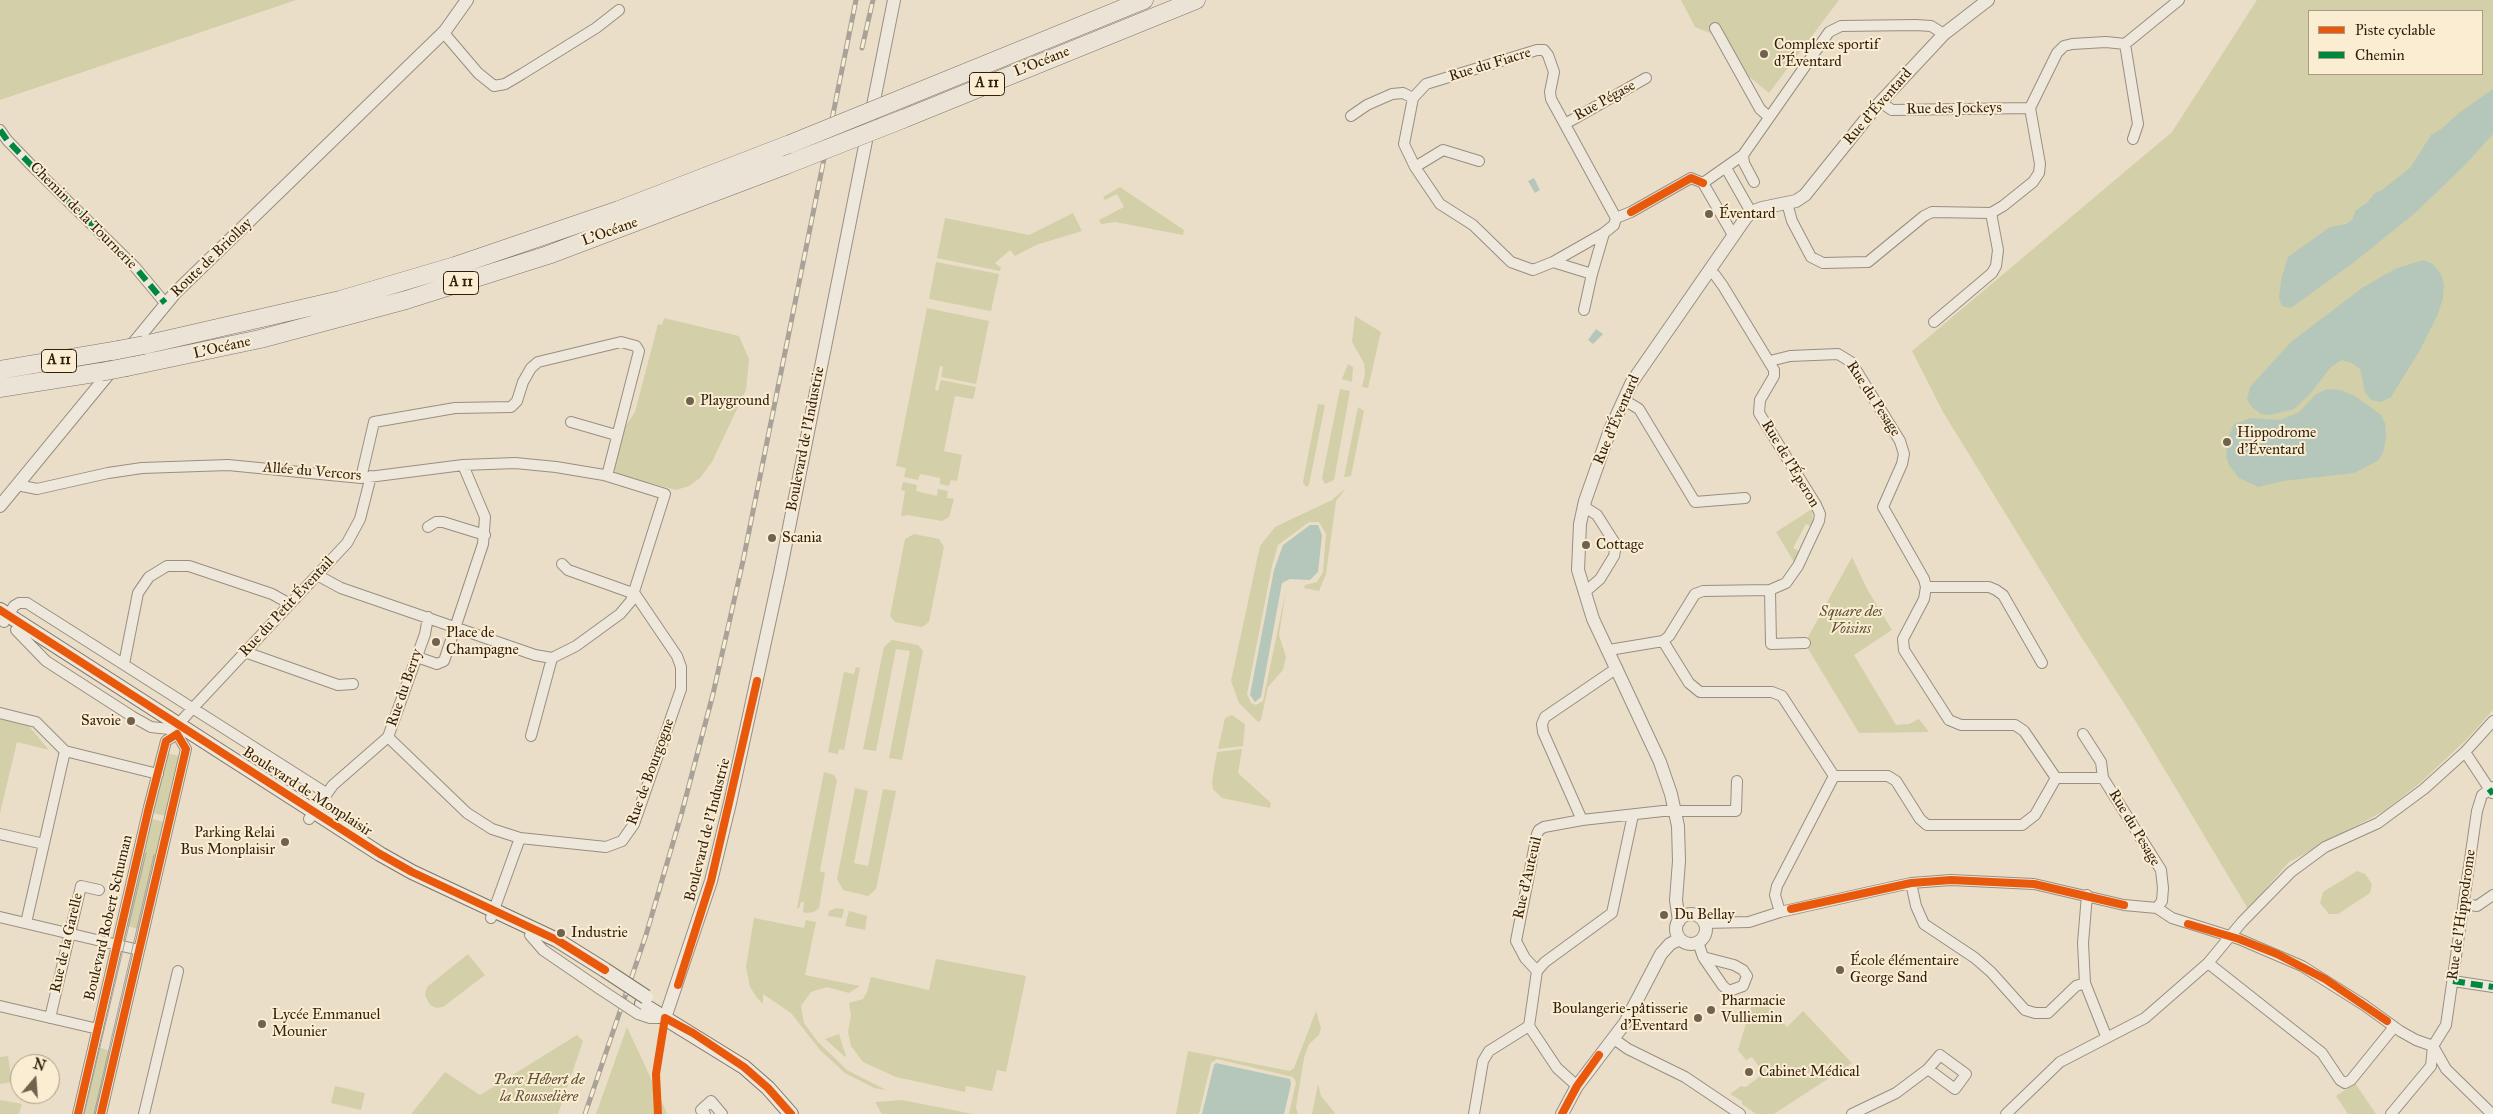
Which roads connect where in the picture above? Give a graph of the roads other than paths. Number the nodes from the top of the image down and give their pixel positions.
1 (467, 0) edge
2 (894, 0) edge
3 (1144, 0) edge
4 (1196, 0) edge
5 (1988, 0) edge
6 (2179, 0) edge
7 (619, 10) dead end
8 (1715, 28) dead end
9 (444, 31) junction
10 (1944, 34) junction
11 (2125, 44) junction
12 (1646, 78) dead end
13 (1413, 98) junction
14 (1880, 102) junction
15 (2030, 108) junction
16 (1351, 116) dead end
17 (1769, 117) junction
18 (1565, 124) junction
19 (0, 130) edge
20 (2133, 139) dead end
21 (1743, 155) junction
22 (1479, 160) dead end
23 (1415, 167) junction
24 (1726, 168) junction
25 (1754, 182) dead end
26 (1703, 184) junction
27 (1787, 203) junction
28 (1751, 212) junction
29 (1991, 213) junction
30 (1616, 218) junction
31 (1604, 233) junction
32 (1733, 235) junction
33 (1553, 262) junction
34 (1709, 270) junction
35 (1592, 274) junction
36 (165, 303) junction
37 (1584, 310) dead end
38 (1934, 322) dead end
39 (1770, 361) junction
40 (0, 370) edge
41 (0, 388) edge
42 (1624, 400) junction
43 (571, 422) dead end
44 (616, 434) junction
45 (463, 465) junction
46 (607, 476) junction
47 (366, 477) junction
48 (10, 490) edge
49 (1745, 498) dead end
50 (0, 506) edge
51 (1584, 506) junction
52 (428, 527) dead end
53 (485, 536) junction
54 (562, 564) dead end
55 (317, 575) junction
56 (1926, 587) junction
57 (1770, 590) junction
58 (1585, 592) junction
59 (634, 594) junction
60 (290, 604) junction
61 (3, 617) edge
62 (428, 617) junction
63 (456, 626) junction
64 (1663, 641) junction
65 (1806, 643) dead end
66 (1609, 650) junction
67 (245, 652) junction
68 (416, 657) junction
69 (552, 658) junction
70 (2042, 663) dead end
71 (124, 664) junction
72 (1617, 668) junction
73 (353, 684) dead end
74 (192, 709) junction
75 (0, 713) edge
76 (2493, 721) edge
77 (175, 729) junction
78 (2084, 734) dead end
79 (530, 736) dead end
80 (388, 737) junction
81 (65, 751) junction
82 (2466, 752) junction
83 (158, 774) junction
84 (1834, 776) junction
85 (2056, 778) junction
86 (2104, 778) junction
87 (1737, 781) dead end
88 (2492, 790) edge
89 (326, 793) junction
90 (1675, 811) junction
91 (1633, 815) junction
92 (311, 816) junction
93 (1582, 820) junction
94 (0, 834) edge
95 (520, 838) junction
96 (44, 844) junction
97 (1911, 883) junction
98 (99, 890) dead end
99 (2087, 895) junction
100 (2493, 895) edge
101 (2464, 904) junction
102 (2157, 908) junction
103 (1780, 912) junction
104 (492, 914) junction
105 (1681, 914) junction
106 (0, 917) edge
107 (26, 923) junction
108 (1704, 923) junction
109 (69, 933) junction
110 (2231, 936) junction
111 (1680, 939) junction
112 (1698, 942) junction
113 (118, 944) junction
114 (139, 950) junction
115 (1703, 957) dead end
116 (2208, 963) junction
117 (178, 971) dead end
118 (1537, 971) junction
119 (603, 979) junction
120 (2453, 981) junction
121 (2085, 983) junction
122 (2493, 987) edge
123 (642, 1005) junction
124 (0, 1006) edge
125 (666, 1014) junction
126 (50, 1018) junction
127 (1529, 1026) junction
128 (2394, 1027) junction
129 (98, 1029) junction
130 (2106, 1036) junction
131 (1614, 1039) junction
132 (2433, 1046) junction
133 (1928, 1069) dead end
134 (1577, 1086) junction
135 (78, 1114) edge
136 (101, 1114) edge
137 (144, 1114) edge
138 (705, 1114) edge
139 (722, 1114) edge
140 (791, 1114) edge
141 (1474, 1114) edge
142 (1562, 1114) edge
143 (1740, 1114) edge
144 (1852, 1114) edge
145 (2006, 1114) edge
146 (2391, 1114) edge
147 (2492, 1114) edge

1 - 9 street, Route de Briollay
2 - 125 street, Boulevard de l'Industrie
3 - 40 highway, L’Océane / A 11, bridge
4 - 41 highway, L’Océane / A 11, bridge
5 - 10 street, Rue d'Éventard
6 - 11 street
7 - 9 street
8 - 17 street
9 - 36 street, Route de Briollay
10 - 14 street, Rue d'Éventard
10 - 17 street
11 - 15 street
11 - 20 street
12 - 18 street, Rue Pégase
13 - 16 street
13 - 18 street, Rue du Fiacre
13 - 23 street
14 - 15 street, Rue des Jockeys
14 - 27 street, Rue d'Éventard
15 - 29 street
17 - 21 street
18 - 30 street, Rue du Fiacre
19 - 36 street, Chemin de la Tournerie
21 - 24 street
21 - 25 street
22 - 23 street
23 - 33 street
24 - 26 street
24 - 28 street
26 - 30 street
26 - 32 street
27 - 28 street, Rue d'Éventard
27 - 29 street
28 - 32 street, Rue d'Éventard
29 - 38 street
30 - 31 street
31 - 33 street
31 - 35 street
32 - 34 street, Rue d'Éventard
33 - 35 street
34 - 39 street
34 - 42 street, Rue d'Éventard
35 - 37 street
36 - 48 street, Route de Briollay
39 - 56 street, Rue du Pesage
39 - 57 street, Rue de l'Éperon
42 - 49 street
42 - 51 street, Rue d'Éventard
43 - 44 street
44 - 46 street
44 - 47 street, Rue du Petit Éventail
45 - 46 street, Allée du Vercors
45 - 47 street, Allée du Vercors
45 - 53 street
46 - 59 street, Allée du Vercors
47 - 48 street, Allée du Vercors
47 - 55 street, Rue du Petit Éventail
48 - 50 street, Route de Briollay
51 - 58 street, Rue d'Éventard
51 - 58 street
52 - 53 street
53 - 63 street
54 - 59 street
55 - 60 street, Rue du Petit Éventail
55 - 62 street
56 - 70 street
56 - 85 street
57 - 64 street, Rue de l'Éperon
57 - 65 street
58 - 66 street, Rue d'Éventard
59 - 69 street
59 - 95 street, Rue de Bourgogne
60 - 67 street, Rue du Petit Éventail
60 - 71 street
61 - 71 street, Boulevard de Monplaisir
61 - 77 main road, Boulevard de Monplaisir
61 - 77 main road, Boulevard de Monplaisir
62 - 63 street
62 - 68 street, Rue du Berry
63 - 68 street
63 - 69 street
64 - 66 street
64 - 84 street
66 - 72 street, Rue d'Éventard
67 - 73 street
67 - 74 street, Rue du Petit Éventail
68 - 80 street, Rue du Berry
69 - 79 street
71 - 74 street, Boulevard de Monplaisir
72 - 90 street, Rue d'Éventard
72 - 93 street
74 - 77 street, Rue du Petit Éventail
74 - 89 street, Boulevard de Monplaisir
75 - 81 street
76 - 82 street
77 - 83 street, Boulevard Robert Schuman
77 - 92 main road, Boulevard de Monplaisir
77 - 114 street
78 - 86 street, Rue du Pesage
80 - 89 street, Rue du Berry
80 - 95 street, Rue de Bourgogne
81 - 83 street
81 - 96 street
82 - 88 street
82 - 110 street
83 - 113 street, Boulevard Robert Schuman
84 - 85 street
84 - 103 street
85 - 86 street, Rue du Pesage
86 - 102 street, Rue du Pesage
87 - 90 street, Rue d'Auteuil
88 - 101 street, Rue de l'Hippodrome
89 - 92 street, Boulevard de Monplaisir
90 - 91 street, Rue d'Auteuil
90 - 105 street, Rue d'Éventard
91 - 93 street, Rue d'Auteuil
91 - 118 street
92 - 104 main road, Boulevard de Monplaisir
93 - 118 street, Rue d'Auteuil
94 - 96 street
95 - 104 street
96 - 107 street
97 - 99 street
97 - 103 street
97 - 121 street
98 - 109 street, Rue de la Garelle
99 - 102 street
99 - 121 street
100 - 101 street
101 - 120 street, Rue de l'Hippodrome
102 - 110 street
103 - 108 street
104 - 119 main road, Boulevard de Monplaisir
104 - 119 main road, Boulevard de Monplaisir
105 - 108 street
105 - 111 street
106 - 107 street
107 - 109 street
108 - 112 street
109 - 113 street
109 - 126 street, Rue de la Garelle
110 - 116 street
110 - 128 street
111 - 112 street
111 - 131 street
112 - 115 street
113 - 114 street
113 - 129 street, Boulevard Robert Schuman
114 - 136 street
116 - 128 street
116 - 130 street
117 - 137 street
118 - 127 street
119 - 123 main road, Boulevard de Monplaisir, bridge
119 - 123 street, bridge
120 - 122 street
120 - 132 street, Rue de l'Hippodrome
121 - 130 street
123 - 125 main road, Boulevard de Monplaisir
124 - 126 street
125 - 140 main road, Boulevard de Monplaisir
126 - 129 street
127 - 134 street
127 - 141 street
128 - 132 street
129 - 135 street, Boulevard Robert Schuman
130 - 145 street
131 - 134 street
131 - 143 street
132 - 146 street, Rue de l'Hippodrome
132 - 147 street
133 - 144 street
134 - 142 street
138 - 139 street

